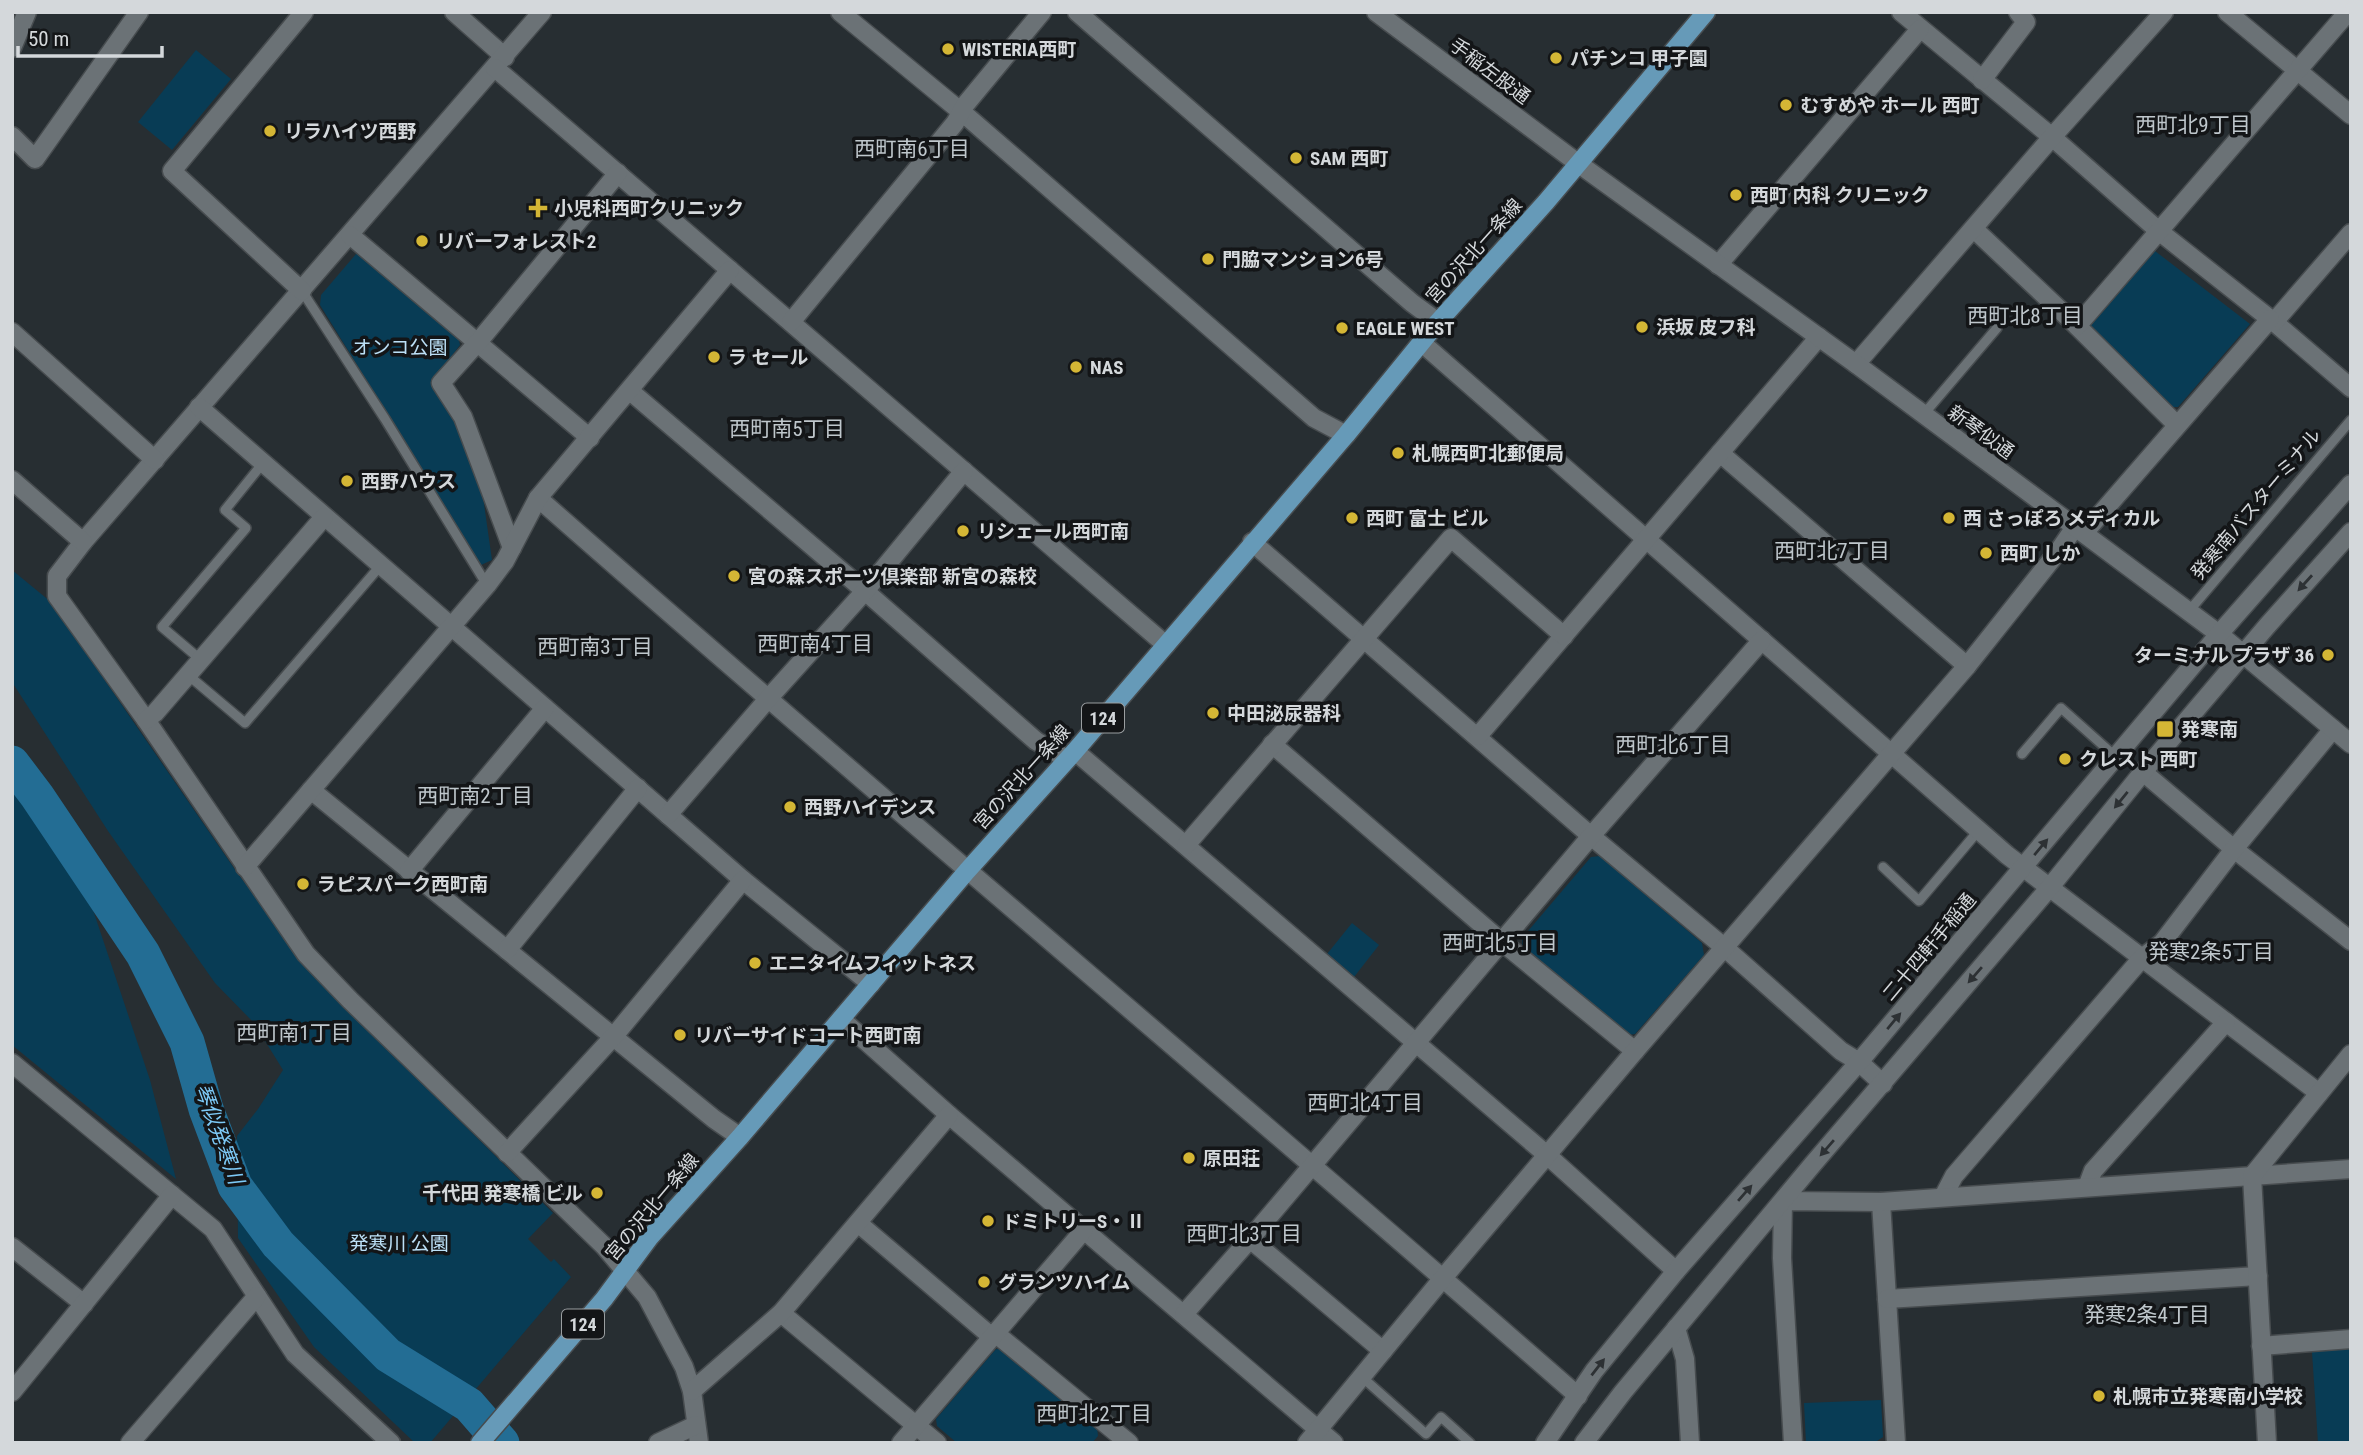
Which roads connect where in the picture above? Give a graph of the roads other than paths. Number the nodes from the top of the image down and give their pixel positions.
1 (27, 12) edge
2 (304, 12) edge
3 (454, 12) edge
4 (542, 12) edge
5 (1042, 12) edge
6 (1077, 12) edge
7 (1376, 12) edge
8 (1706, 12) edge
9 (1901, 12) edge
10 (2018, 12) edge
11 (2164, 12) edge
12 (2227, 12) edge
13 (2348, 12) edge
14 (137, 13) edge
15 (847, 14) edge
16 (1921, 22) edge
17 (12, 48) edge
18 (500, 62) junction
19 (2298, 71) junction
20 (1982, 80) junction
21 (961, 113) junction
22 (2351, 115) edge
23 (12, 136) edge
24 (2052, 137) junction
25 (1579, 164) junction
26 (618, 173) junction
27 (1974, 229) junction
28 (2160, 233) junction
29 (2351, 233) edge
30 (350, 235) junction
31 (1718, 265) junction
32 (730, 270) junction
33 (302, 291) junction
34 (2272, 321) junction
35 (791, 322) junction
36 (1438, 322) junction
37 (2077, 326) junction
38 (1997, 328) dead end
39 (12, 332) edge
40 (1819, 337) junction
41 (479, 341) junction
42 (1422, 343) junction
43 (1856, 364) junction
44 (2351, 388) edge
45 (630, 391) junction
46 (199, 407) junction
47 (1923, 415) junction
48 (2351, 420) edge
49 (2177, 425) junction
50 (1346, 435) junction
51 (590, 438) junction
52 (1720, 453) junction
53 (155, 460) junction
54 (263, 463) junction
55 (964, 471) junction
56 (12, 480) edge
57 (2351, 484) edge
58 (538, 498) junction
59 (324, 517) junction
60 (2079, 530) junction
61 (2351, 532) edge
62 (1648, 538) junction
63 (83, 542) junction
64 (1252, 542) junction
65 (512, 548) junction
66 (382, 565) junction
67 (486, 585) junction
68 (865, 591) junction
69 (2189, 611) junction
70 (450, 626) junction
71 (2219, 634) junction
72 (1564, 636) junction
73 (1363, 638) junction
74 (1762, 640) junction
75 (1166, 645) junction
76 (2243, 654) junction
77 (201, 660) junction
78 (1967, 666) junction
79 (188, 675) junction
80 (767, 700) junction
81 (545, 708) junction
82 (146, 720) junction
83 (2333, 729) junction
84 (1478, 736) junction
85 (1272, 744) junction
86 (2351, 744) edge
87 (1892, 752) junction
88 (2022, 754) dead end
89 (1071, 755) junction
90 (2116, 757) junction
91 (2143, 772) junction
92 (638, 788) junction
93 (311, 790) junction
94 (668, 815) junction
95 (1979, 830) junction
96 (1591, 836) junction
97 (1186, 845) junction
98 (2234, 849) junction
99 (245, 867) junction
100 (1883, 867) dead end
101 (2023, 868) junction
102 (409, 871) junction
103 (967, 871) junction
104 (743, 880) junction
105 (2050, 887) junction
106 (2351, 941) edge
107 (1502, 942) junction
108 (1725, 948) junction
109 (507, 950) junction
110 (2143, 958) junction
111 (871, 984) junction
112 (841, 1018) junction
113 (2226, 1022) junction
114 (614, 1036) junction
115 (1416, 1044) junction
116 (1635, 1051) junction
117 (2351, 1054) edge
118 (1859, 1062) junction
119 (12, 1063) edge
120 (1883, 1084) junction
121 (2319, 1093) junction
122 (949, 1115) junction
123 (740, 1137) junction
124 (507, 1153) junction
125 (1547, 1156) junction
126 (1312, 1165) junction
127 (2351, 1169) edge
128 (2252, 1176) junction
129 (2087, 1187) junction
130 (172, 1195) junction
131 (1943, 1198) junction
132 (1783, 1201) junction
133 (1881, 1202) junction
134 (858, 1223) junction
135 (1084, 1230) junction
136 (1250, 1239) junction
137 (12, 1247) edge
138 (625, 1271) junction
139 (1676, 1271) junction
140 (2258, 1276) junction
141 (1443, 1278) junction
142 (257, 1296) junction
143 (1887, 1299) junction
144 (84, 1304) junction
145 (781, 1313) junction
146 (1184, 1314) junction
147 (1676, 1328) junction
148 (994, 1335) junction
149 (2351, 1339) edge
150 (2261, 1346) junction
151 (1383, 1351) junction
152 (1362, 1377) junction
153 (692, 1391) junction
154 (12, 1392) edge
155 (1577, 1396) junction
156 (916, 1425) junction
157 (698, 1434) edge
158 (1313, 1436) edge
159 (1116, 1439) edge
160 (130, 1443) edge
161 (391, 1443) edge
162 (480, 1443) edge
163 (658, 1443) edge
164 (901, 1443) edge
165 (937, 1443) edge
166 (1334, 1443) edge
167 (1470, 1443) edge
168 (1545, 1443) edge
169 (1584, 1443) edge
170 (1690, 1443) edge
171 (1793, 1443) edge
172 (1896, 1443) edge
173 (2267, 1443) edge

1 - 17 street
2 - 33 street
3 - 18 street
4 - 18 street
5 - 21 street
6 - 36 street
7 - 25 street, 手稲左股通
8 - 25 main road, 宮の沢北一条線 / 124
9 - 16 street
10 - 20 street
11 - 24 street
12 - 19 street
13 - 19 street
14 - 23 street
15 - 21 street
16 - 20 street
16 - 31 street
18 - 26 street
18 - 30 street
19 - 22 street
19 - 28 street
20 - 24 street
21 - 35 street
21 - 50 street
24 - 27 street
24 - 28 street
25 - 31 street, 新琴似通
25 - 36 main road, 宮の沢北一条線 / 124
26 - 32 street
26 - 41 street
27 - 37 street
27 - 43 street
28 - 34 street
28 - 37 street
29 - 34 street
30 - 33 street
30 - 41 street
31 - 40 street, 新琴似通
32 - 35 street
32 - 45 street
33 - 46 street
33 - 67 lane
34 - 44 street
34 - 49 street
35 - 55 street
36 - 42 main road, 宮の沢北一条線 / 124
37 - 49 street
38 - 47 lane
39 - 53 street
40 - 43 street, 新琴似通
40 - 52 street
41 - 51 street
41 - 65 street
42 - 50 main road, 宮の沢北一条線 / 124
42 - 62 street
43 - 47 street, 新琴似通
45 - 51 street
45 - 68 street
46 - 53 street
46 - 54 street
47 - 60 street, 新琴似通
48 - 69 lane, 発寒南バスターミナル
49 - 60 street
50 - 64 main road, 宮の沢北一条線 / 124
51 - 58 street
52 - 62 street
52 - 78 street
53 - 63 street
54 - 59 street
54 - 77 lane
55 - 68 street
55 - 75 street
56 - 63 street
57 - 71 street, 二十四軒手稲通
58 - 65 street
58 - 80 street
59 - 66 street
59 - 77 street
60 - 69 street, 新琴似通
60 - 78 street
61 -> 76 street
62 - 72 street
62 - 74 street
63 - 82 street
64 - 73 street
64 - 75 main road, 宮の沢北一条線 / 124
65 - 67 street
66 - 70 street
66 - 79 lane
67 - 70 street
68 - 80 street
68 - 89 street
69 - 71 street, 新琴似通
70 - 81 street
70 - 93 street
71 - 76 street, 新琴似通
71 - 90 street, 二十四軒手稲通
72 - 73 street
72 - 84 street
73 - 84 street
73 - 85 street
74 - 87 street
74 - 96 street
75 - 89 main road, 宮の沢北一条線 / 124
76 - 83 street, 新琴似通
76 - 91 street
77 - 79 street
78 - 87 street
79 - 82 street
80 - 94 street
80 - 103 street
81 - 92 street
81 - 102 street
82 - 99 street
83 - 86 street, 新琴似通
83 - 98 street
84 - 96 street
85 - 97 street
85 - 107 street
87 - 95 street
87 - 108 street
88 - 90 lane
89 - 97 street
89 - 103 main road, 宮の沢北一条線 / 124
101 -> 90 street, 二十四軒手稲通
91 - 98 street
91 -> 105 street
92 - 94 street
92 - 109 street
93 - 99 street
93 - 102 street
94 - 104 street
95 - 100 lane
95 - 101 street
96 - 107 street
96 - 108 street
97 - 115 street
98 - 106 street
98 - 110 street
99 - 124 street
101 - 105 street
118 -> 101 street, 二十四軒手稲通
102 - 109 street
103 - 111 main road, 宮の沢北一条線 / 124
103 - 126 street
104 - 111 street
104 - 114 street
105 - 110 street
105 -> 120 street
107 - 115 street
107 - 116 street
108 - 116 street
108 - 118 street
109 - 114 street
110 - 113 street
110 - 131 street
111 - 112 main road, 宮の沢北一条線 / 124
112 - 122 street
112 - 123 main road, 宮の沢北一条線 / 124
113 - 121 street
113 - 129 street
114 - 123 street
114 - 124 street
115 - 125 street
115 - 126 street
116 - 125 street
117 - 121 street
118 - 120 street
139 -> 118 street, 二十四軒手稲通
119 - 130 street
120 -> 132 street
121 - 128 street
122 - 134 street
122 - 135 street
123 - 138 main road, 宮の沢北一条線 / 124
124 - 138 street
125 - 139 street
125 - 141 street
126 - 136 street
126 - 141 street
127 - 128 street
128 - 129 street
128 - 140 street
129 - 131 street
130 - 142 street
130 - 144 street
131 - 133 street
132 - 133 street
132 - 147 street
132 - 171 street
133 - 143 street
134 - 145 street
134 - 148 street
135 - 146 street
135 - 148 street
136 - 146 street
136 - 151 street
137 - 144 street
138 - 153 street
138 - 162 main road, 宮の沢北一条線 / 124
155 -> 139 street, 二十四軒手稲通
140 - 143 street
140 - 150 street
141 - 151 street
141 - 155 street
142 - 160 street
142 - 161 street
143 - 172 street
144 - 154 street
145 - 153 street
145 - 156 street
146 - 158 street
147 - 169 street
147 - 170 street
148 - 156 street
148 - 159 street
149 - 150 street
150 - 173 street
151 - 152 street
152 - 158 street
152 - 167 lane
153 - 157 street
155 - 168 street, 二十四軒手稲通
156 - 164 street
156 - 165 street
157 - 163 street
158 - 166 street

